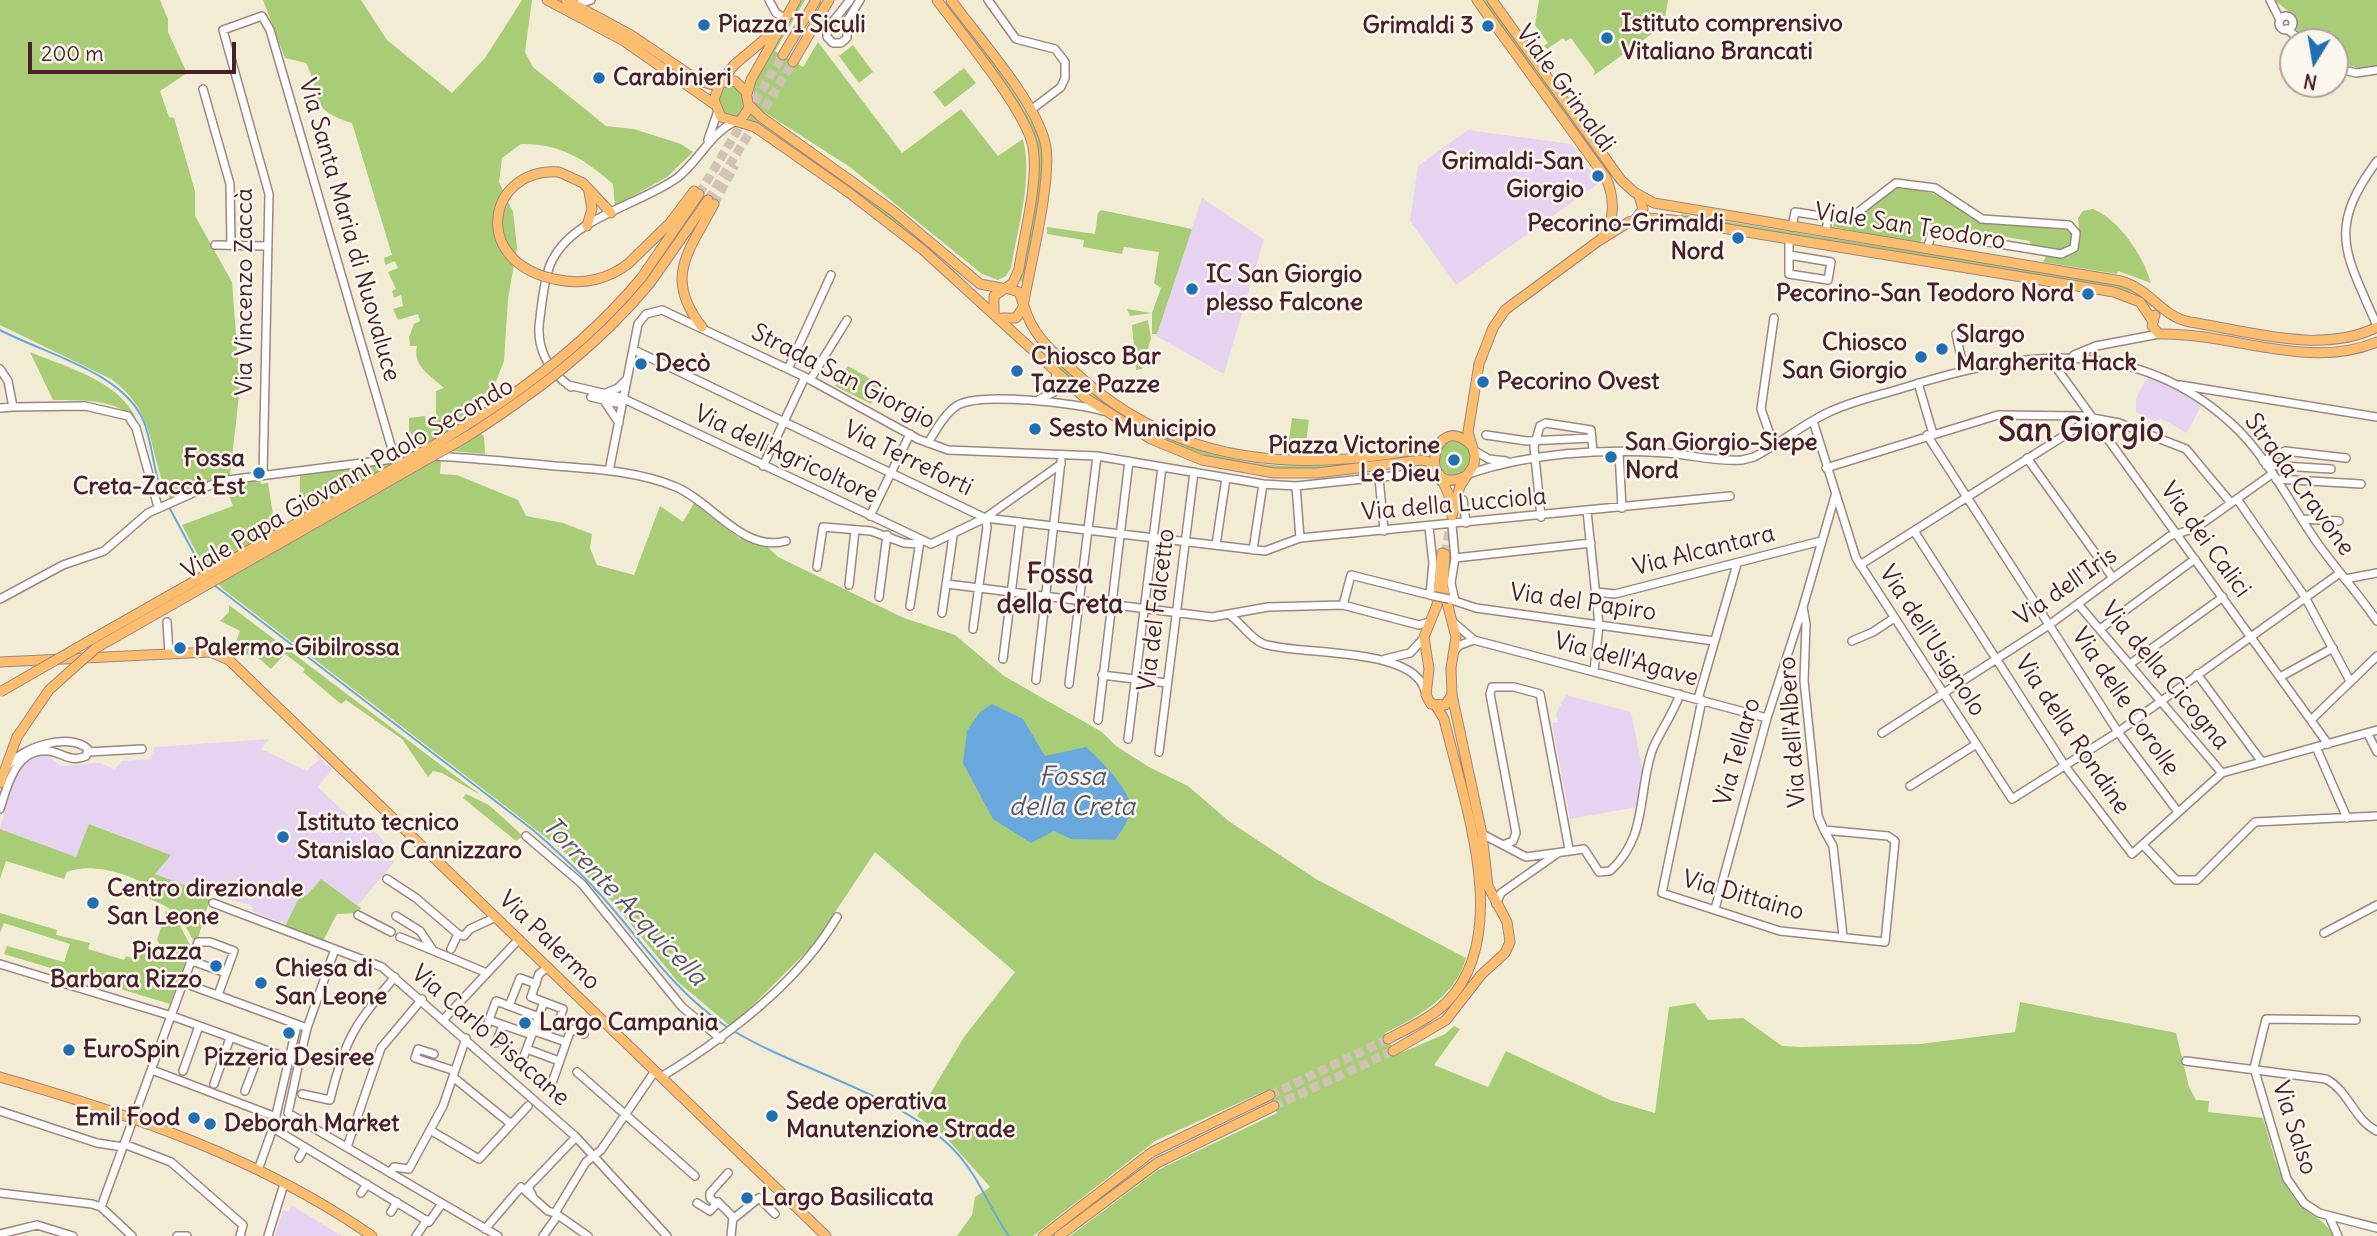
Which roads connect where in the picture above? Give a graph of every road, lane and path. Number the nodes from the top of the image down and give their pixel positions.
1 (547, 0) edge
2 (591, 0) edge
3 (769, 0) edge
4 (796, 0) edge
5 (816, 0) edge
6 (829, 0) edge
7 (850, 0) edge
8 (860, 0) edge
9 (937, 0) edge
10 (951, 0) edge
11 (988, 0) edge
12 (1477, 0) edge
13 (1492, 0) edge
14 (570, 2) edge
15 (2272, 3) edge
16 (262, 16) joint
17 (2289, 17) junction
18 (786, 19) junction
19 (2280, 20) junction
20 (2290, 27) joint
21 (783, 55) tunnel mouth
22 (793, 62) tunnel mouth
23 (2377, 70) edge
24 (2349, 72) edge
25 (718, 84) junction
26 (203, 89) dead end
27 (748, 100) junction
28 (716, 108) junction
29 (1031, 110) junction
30 (737, 122) junction
31 (699, 156) junction
32 (2377, 161) edge
33 (588, 187) junction
34 (1636, 194) junction
35 (1612, 206) junction
36 (611, 214) junction
37 (1828, 217) junction
38 (1632, 221) junction
39 (587, 226) junction
40 (1792, 227) junction
41 (1826, 232) junction
42 (1788, 239) junction
43 (1597, 242) junction
44 (215, 245) dead end
45 (231, 245) junction
46 (268, 246) junction
47 (1927, 249) junction
48 (2038, 251) junction
49 (1788, 255) junction
50 (2036, 267) junction
51 (831, 275) dead end
52 (646, 280) junction
53 (1004, 288) junction
54 (1024, 303) junction
55 (2168, 314) junction
56 (997, 315) junction
57 (1774, 318) dead end
58 (847, 320) dead end
59 (2152, 321) junction
60 (2377, 326) edge
61 (702, 327) junction
62 (2163, 333) junction
63 (1956, 334) dead end
64 (2139, 337) junction
65 (2377, 342) edge
66 (2096, 346) junction
67 (634, 349) junction
68 (2070, 356) junction
69 (2098, 358) junction
70 (2050, 359) junction
71 (0, 369) edge
72 (788, 369) junction
73 (1964, 370) junction
74 (1056, 372) junction
75 (629, 375) junction
76 (808, 378) junction
77 (1918, 383) junction
78 (2172, 384) junction
79 (601, 397) junction
80 (624, 401) junction
81 (1028, 401) junction
82 (13, 407) junction
83 (0, 408) edge
84 (1103, 411) junction
85 (2377, 417) edge
86 (2092, 418) junction
87 (1813, 421) junction
88 (785, 422) junction
89 (620, 423) junction
90 (910, 434) junction
91 (1930, 434) junction
92 (1486, 435) dead end
93 (1591, 438) junction
94 (1535, 441) junction
95 (1469, 442) junction
96 (928, 443) junction
97 (1438, 445) junction
98 (1774, 446) junction
99 (1594, 452) junction
100 (1619, 452) junction
101 (1062, 453) junction
102 (394, 456) junction
103 (1097, 456) junction
104 (1535, 458) junction
105 (2028, 458) junction
106 (2346, 458) dead end
107 (1129, 461) junction
108 (1520, 461) junction
109 (1433, 463) junction
110 (2264, 463) junction
111 (1061, 464) junction
112 (763, 466) junction
113 (1162, 467) junction
114 (1826, 468) junction
115 (2332, 470) dead end
116 (609, 471) junction
117 (891, 472) junction
118 (1194, 472) junction
119 (1420, 473) junction
120 (1439, 473) junction
121 (1468, 474) junction
122 (263, 475) junction
123 (2274, 476) junction
124 (1226, 478) junction
125 (1379, 478) junction
126 (1443, 483) junction
127 (1264, 484) junction
128 (2361, 484) dead end
129 (1296, 486) junction
130 (1730, 496) dead end
131 (1835, 496) junction
132 (1967, 498) junction
133 (1463, 500) dead end
134 (2234, 501) junction
135 (158, 507) junction
136 (1622, 508) junction
137 (1587, 511) junction
138 (870, 516) junction
139 (1541, 516) junction
140 (985, 518) junction
141 (1451, 519) junction
142 (2302, 519) junction
143 (2339, 521) dead end
144 (1020, 522) junction
145 (1466, 523) junction
146 (1053, 526) junction
147 (1430, 527) junction
148 (855, 530) junction
149 (1088, 530) junction
150 (1384, 531) junction
151 (1914, 531) junction
152 (1120, 534) junction
153 (2176, 534) junction
154 (887, 535) junction
155 (953, 536) junction
156 (1153, 538) junction
157 (1300, 538) junction
158 (786, 541) dead end
159 (1184, 541) junction
160 (1821, 541) junction
161 (920, 542) junction
162 (1591, 543) junction
163 (1216, 545) junction
164 (1254, 550) junction
165 (1455, 558) junction
166 (2195, 559) junction
167 (1737, 564) junction
168 (1860, 565) junction
169 (817, 566) dead end
170 (2377, 573) edge
171 (2342, 576) junction
172 (2113, 578) junction
173 (947, 584) junction
174 (849, 585) dead end
175 (979, 588) junction
176 (1011, 592) junction
177 (1596, 592) junction
178 (1432, 595) junction
179 (1045, 596) junction
180 (879, 597) dead end
181 (2223, 597) junction
182 (2305, 597) junction
183 (0, 599) edge
184 (1452, 600) junction
185 (1080, 601) junction
186 (2078, 604) junction
187 (1111, 605) junction
188 (1343, 605) junction
189 (910, 606) dead end
190 (1803, 607) junction
191 (1144, 609) junction
192 (942, 613) dead end
193 (1175, 613) junction
194 (1241, 614) junction
195 (1231, 616) junction
196 (1894, 618) junction
197 (1431, 620) junction
198 (1452, 621) junction
199 (2377, 621) edge
200 (167, 622) dead end
201 (1412, 624) junction
202 (1599, 625) junction
203 (2049, 625) junction
204 (973, 629) dead end
205 (1247, 629) junction
206 (2099, 629) junction
207 (2251, 636) junction
208 (1424, 638) junction
209 (1474, 640) junction
210 (1714, 641) junction
211 (1852, 641) dead end
212 (2333, 648) junction
213 (1454, 651) junction
214 (169, 653) junction
215 (2377, 656) edge
216 (1003, 659) dead end
217 (1996, 659) junction
218 (1377, 660) junction
219 (0, 662) edge
220 (2130, 664) junction
221 (1594, 671) junction
222 (2197, 674) junction
223 (1102, 675) junction
224 (2280, 677) junction
225 (1135, 679) junction
226 (1035, 680) dead end
227 (2350, 681) junction
228 (1167, 683) junction
229 (1069, 684) dead end
230 (0, 692) edge
231 (1680, 694) junction
232 (1943, 694) junction
233 (1426, 695) junction
234 (1452, 695) junction
235 (1700, 699) junction
236 (2162, 701) junction
237 (1436, 706) junction
238 (1767, 718) junction
239 (1098, 720) dead end
240 (2311, 720) junction
241 (2377, 730) edge
242 (2118, 732) junction
243 (1882, 733) dead end
244 (2368, 734) junction
245 (1128, 739) dead end
246 (2328, 744) junction
247 (1975, 745) junction
248 (2316, 747) junction
249 (142, 749) dead end
250 (88, 752) junction
251 (1159, 752) dead end
252 (2377, 752) edge
253 (2262, 762) junction
254 (2065, 766) junction
255 (2222, 773) junction
256 (1, 779) edge
257 (1910, 786) dead end
258 (0, 809) edge
259 (2178, 812) junction
260 (2377, 816) edge
261 (2347, 818) junction
262 (1824, 830) junction
263 (1482, 834) junction
264 (526, 836) dead end
265 (1503, 845) junction
266 (2143, 845) junction
267 (1565, 850) junction
268 (1526, 857) junction
269 (1536, 868) junction
270 (387, 879) dead end
271 (213, 903) dead end
272 (1496, 905) junction
273 (2377, 905) edge
274 (1715, 909) junction
275 (358, 915) dead end
276 (396, 916) dead end
277 (496, 917) junction
278 (837, 917) dead end
279 (391, 932) dead end
280 (2324, 933) dead end
281 (458, 934) junction
282 (1843, 936) junction
283 (400, 937) dead end
284 (519, 939) junction
285 (1885, 942) joint
286 (335, 948) junction
287 (432, 949) junction
288 (451, 949) dead end
289 (192, 961) junction
290 (0, 964) edge
291 (548, 967) junction
292 (226, 973) junction
293 (487, 973) junction
294 (395, 977) junction
295 (184, 983) junction
296 (536, 984) junction
297 (218, 995) junction
298 (422, 999) junction
299 (544, 1002) junction
300 (509, 1006) junction
301 (172, 1016) junction
302 (539, 1017) junction
303 (444, 1019) junction
304 (489, 1020) junction
305 (2356, 1020) dead end
306 (296, 1025) junction
307 (503, 1025) junction
308 (199, 1026) junction
309 (307, 1028) junction
310 (571, 1029) junction
311 (485, 1033) dead end
312 (533, 1033) junction
313 (584, 1034) dead end
314 (728, 1034) junction
315 (230, 1038) junction
316 (466, 1038) junction
317 (1388, 1039) tunnel mouth
318 (566, 1042) junction
319 (496, 1043) dead end
320 (261, 1049) junction
321 (527, 1049) junction
322 (1393, 1051) tunnel mouth
323 (434, 1054) dead end
324 (289, 1059) junction
325 (2186, 1061) dead end
326 (299, 1062) junction
327 (559, 1062) junction
328 (521, 1064) dead end
329 (2254, 1068) junction
330 (152, 1070) junction
331 (183, 1071) dead end
332 (577, 1072) dead end
333 (454, 1074) junction
334 (658, 1074) junction
335 (0, 1077) edge
336 (552, 1083) dead end
337 (214, 1084) dead end
338 (246, 1091) dead end
339 (302, 1094) dead end
340 (1270, 1095) tunnel mouth
341 (528, 1106) dead end
342 (1274, 1106) tunnel mouth
343 (2, 1111) edge
344 (625, 1114) junction
345 (276, 1117) junction
346 (134, 1118) junction
347 (0, 1123) edge
348 (511, 1124) junction
349 (273, 1128) junction
350 (430, 1130) junction
351 (2377, 1131) edge
352 (576, 1137) junction
353 (123, 1146) junction
354 (305, 1147) junction
355 (347, 1147) junction
356 (594, 1154) junction
357 (299, 1158) dead end
358 (336, 1166) junction
359 (258, 1170) junction
360 (390, 1173) junction
361 (728, 1173) dead end
362 (331, 1174) dead end
363 (695, 1176) dead end
364 (284, 1184) junction
365 (367, 1184) junction
366 (0, 1193) edge
367 (361, 1193) dead end
368 (536, 1201) junction
369 (397, 1202) junction
370 (697, 1203) dead end
371 (716, 1204) junction
372 (441, 1205) junction
373 (101, 1207) junction
374 (391, 1212) dead end
375 (557, 1214) junction
376 (775, 1214) dead end
377 (2329, 1216) junction
378 (733, 1219) junction
379 (428, 1221) junction
380 (485, 1228) junction
381 (2377, 1228) edge
382 (124, 1229) junction
383 (0, 1234) edge
384 (73, 1236) edge
385 (117, 1236) edge
386 (132, 1236) edge
387 (177, 1236) edge
388 (187, 1236) edge
389 (240, 1236) edge
390 (268, 1236) edge
391 (372, 1236) edge
392 (416, 1236) edge
393 (498, 1236) edge
394 (543, 1236) edge
395 (588, 1236) edge
396 (667, 1236) edge
397 (731, 1236) edge
398 (826, 1236) edge
399 (1043, 1236) edge
400 (1059, 1236) edge
401 (2337, 1236) edge

1 - 28 main road
2 - 14 street
3 - 18 street
4 - 18 main road
5 - 21 main road
6 - 22 main road
7 - 8 street
9 - 53 main road
10 - 29 main road
11 - 29 street
12 - 35 main road, Viale Grimaldi
13 - 34 main road, Viale San Teodoro
14 - 25 main road
15 - 17 street
15 - 19 street
16 - 46 street, Via Vincenzo Zaccà
16 - 102 street, Via Santa Maria di Nuovaluce
17 - 19 street
17 - 20 street
18 - 25 main road
18 - 27 main road
19 - 20 street
23 - 24 street
25 - 27 main road
25 - 28 main road
26 - 45 street
27 - 30 main road
27 - 53 main road
28 - 30 main road
28 - 31 street
29 - 54 main road
30 - 31 street
30 - 56 main road
31 - 36 street
32 - 60 street
33 - 36 main road
33 - 39 main road
33 - 52 main road, Viale Papa Giovanni Paolo Secondo, bridge
34 - 35 main road
34 - 38 main road
34 - 40 main road, Viale San Teodoro
35 - 38 main road
35 - 43 main road
36 - 39 street
37 - 40 street
37 - 41 street
37 - 48 street
38 - 42 main road
38 - 43 main road
39 - 79 street, Via dell'Agricoltore
40 - 41 main road, Viale San Teodoro
41 - 47 main road, Viale San Teodoro
42 - 49 street
42 - 59 main road
43 - 95 main road
44 - 45 street
45 - 46 street
46 - 122 street, Via Vincenzo Zaccà
47 - 48 street
47 - 50 main road, Viale San Teodoro
48 - 50 street
49 - 49 street
50 - 55 main road, Viale San Teodoro
51 - 72 street
52 - 61 main road, Viale Papa Giovanni Paolo Secondo
52 - 230 main road, Viale Papa Giovanni Paolo Secondo, bridge
52 - 256 main road, Viale Papa Giovanni Paolo Secondo, bridge
53 - 54 main road
53 - 56 main road
54 - 56 main road
54 - 97 main road
55 - 59 main road
55 - 60 main road
55 - 62 main road
56 - 74 main road
57 - 98 street
58 - 76 street
59 - 62 main road
59 - 64 street
61 - 67 street, Strada San Giorgio
61 - 72 street, Strada San Giorgio
62 - 64 street
62 - 65 main road
63 - 73 street
64 - 66 street
66 - 68 street
66 - 69 street
67 - 75 street
67 - 88 street, Via Terreforti
68 - 69 street
68 - 70 street
69 - 78 street, Strada Cravone
70 - 73 street
70 - 86 street, Via dei Calici
71 - 82 street
72 - 76 street, Strada San Giorgio
73 - 77 street
74 - 81 street
74 - 84 main road
75 - 79 street
75 - 80 street
76 - 88 street
76 - 90 street, Strada San Giorgio
77 - 87 street
77 - 91 street, Via delle Corolle
78 - 85 street
78 - 110 street, Strada Cravone
79 - 80 street, Via dell'Agricoltore
79 - 89 street
80 - 89 street
80 - 112 street, Via dell'Agricoltore
81 - 84 street
81 - 96 street
82 - 83 street
82 - 135 street
84 - 109 main road
86 - 91 street
86 - 105 street
86 - 134 street
86 - 153 street, Via dei Calici
87 - 98 street
87 - 114 street
88 - 112 street
88 - 117 street, Via Terreforti
89 - 116 street
90 - 96 street, Strada San Giorgio
90 - 117 street
91 - 114 street
91 - 132 street, Via delle Corolle
92 - 94 street
93 - 94 street
93 - 94 street
93 - 99 street
94 - 104 street
95 - 97 main road
95 - 108 street
95 - 121 main road
96 - 101 street, Strada San Giorgio
97 - 109 main road
98 - 100 street
99 - 100 street
99 - 104 street
100 - 136 street
101 - 103 street, Strada San Giorgio
101 - 111 street
102 - 116 street
102 - 122 street
103 - 107 street, Strada San Giorgio
103 - 149 street
104 - 108 street
104 - 139 street
105 - 132 street
105 - 172 street
106 - 110 street
107 - 113 street, Strada San Giorgio
107 - 152 street
108 - 121 street
109 - 120 main road
110 - 115 street
110 - 123 street, Strada Cravone
111 - 140 street
111 - 146 street
112 - 138 street, Via dell'Agricoltore
113 - 118 street, Strada San Giorgio
113 - 156 street
114 - 131 street
116 - 158 street
117 - 138 street
117 - 140 street, Via Terreforti
118 - 124 street, Strada San Giorgio
118 - 159 street, Via del Falcetto
119 - 120 street, Strada San Giorgio
119 - 125 street, Strada San Giorgio
119 - 126 street
120 - 121 main road
120 - 126 main road
121 - 141 main road
122 - 135 street
123 - 128 street
123 - 134 street, Via dell'Iris
123 - 142 street, Strada Cravone
124 - 127 street, Strada San Giorgio
124 - 163 street
125 - 129 street, Strada San Giorgio
125 - 150 street
126 - 141 main road
127 - 129 street, Strada San Giorgio
127 - 164 street
129 - 157 street
130 - 136 street, Via della Lucciola
131 - 160 street, Via dell'Albero
131 - 168 street, Via dell'Usignolo
132 - 151 street
132 - 203 street, Via delle Corolle
133 - 145 street
134 - 153 street, Via dell'Iris
134 - 182 street
135 - 183 street
136 - 137 street, Via della Lucciola
137 - 139 street, Via della Lucciola
137 - 162 street
138 - 161 street, Via dell'Agricoltore
139 - 145 street, Via della Lucciola
140 - 144 street, Via Terreforti
140 - 155 street
140 - 175 street
141 - 145 street, Via della Lucciola
141 - 147 street, Via della Lucciola
141 - 165 street
142 - 143 street
142 - 171 street, Strada Cravone
144 - 146 street, Via Terreforti
144 - 176 street
146 - 149 street, Via Terreforti
146 - 179 street
147 - 150 street, Via della Lucciola
147 - 178 street
148 - 154 street
148 - 169 street
148 - 174 street
149 - 152 street, Via Terreforti
149 - 185 street
150 - 157 street, Via della Lucciola
151 - 168 street
151 - 217 street, Via della Rondine
152 - 156 street, Via Terreforti
152 - 187 street
153 - 166 street, Via dei Calici
153 - 172 street, Via dell'Iris
154 - 161 street
154 - 180 street
155 - 161 street, Via dell'Agricoltore
155 - 173 street
156 - 159 street, Via Terreforti
156 - 191 street
157 - 164 street, Via della Lucciola
159 - 163 street, Via della Lucciola
159 - 193 street, Via del Falcetto
160 - 167 street, Via Alcantara
160 - 190 street, Via dell'Albero
161 - 189 street
162 - 165 street
162 - 177 street
163 - 164 street, Via della Lucciola
165 - 184 street
166 - 181 street, Via dei Calici
166 - 206 street
167 - 177 street, Via Alcantara
167 - 210 street, Via Dittaino
168 - 196 street, Via dell'Usignolo
170 - 171 street
171 - 182 street
171 - 199 street, Strada Cravone
172 - 186 street, Via dell'Iris
173 - 175 street
173 - 192 street
175 - 176 street
175 - 204 street
176 - 179 street
176 - 216 street
177 - 202 street
178 - 184 street, Via del Papiro, bridge
178 - 188 street
179 - 185 street
179 - 226 street
181 - 207 street, Via dei Calici
181 - 220 street
182 - 207 street
182 - 212 street
184 - 202 street, Via del Papiro
185 - 187 street
185 - 229 street
186 - 203 street, Via dell'Iris
186 - 206 street, Via della Cicogna
187 - 191 street
187 - 223 street
188 - 194 street
188 - 201 street
190 - 238 street, Via Tellaro
190 - 262 street, Via dell'Albero
191 - 193 street
191 - 225 street
193 - 195 street
193 - 228 street, Via del Falcetto
194 - 195 street
194 - 205 street
195 - 205 street
196 - 211 street
196 - 232 street, Via dell'Usignolo
197 - 198 main road
197 - 198 main road
197 - 201 street
197 - 208 main road
198 - 209 street
198 - 213 main road
200 - 214 street
201 - 208 street
202 - 210 street, Via del Papiro
202 - 221 street
203 - 217 street, Via dell'Iris
203 - 242 street, Via delle Corolle
205 - 218 street
206 - 220 street, Via della Cicogna
207 - 222 street
207 - 224 street, Via dei Calici
208 - 218 street
208 - 233 main road
209 - 213 street
209 - 221 street, Via dell'Agave
210 - 235 street, Via Dittaino
212 - 224 street
212 - 227 street
213 - 234 main road
214 - 219 main road, Via Palermo
214 - 277 main road, Via Palermo
215 - 227 street
217 - 232 street, Via dell'Iris
217 - 254 street, Via della Rondine
218 - 233 street
220 - 236 street, Via della Cicogna
221 - 231 street, Via dell'Agave
222 - 236 street
222 - 253 street
223 - 225 street
223 - 239 street
224 - 240 street, Via dei Calici
225 - 228 street
225 - 245 street
227 - 240 street
228 - 251 street, Via del Falcetto
231 - 235 street, Via dell'Agave
231 - 267 street
232 - 243 street, Via dell'Iris
232 - 247 street, Via dell'Usignolo
233 - 237 main road
234 - 237 main road
234 - 263 main road
235 - 238 street, Via dell'Agave
235 - 274 street, Via Dittaino
236 - 242 street
236 - 255 street, Via della Cicogna
237 - 317 main road
238 - 274 street, Via Tellaro
240 - 246 street, Via dei Calici
241 - 244 street
242 - 254 street
242 - 259 street, Via delle Corolle
244 - 246 street
244 - 252 street
246 - 248 street
247 - 254 street, Via dell'Usignolo
247 - 257 street
248 - 253 street
248 - 261 street
249 - 250 street
250 - 256 street
250 - 258 street
253 - 255 street
254 - 266 street, Via della Rondine
255 - 259 street
259 - 266 street
260 - 261 street
261 - 266 street
262 - 282 street
262 - 285 street, Via dell'Albero
263 - 265 street
263 - 272 main road
264 - 314 street
265 - 267 street
265 - 268 street
267 - 268 street
267 - 269 street
268 - 269 street
269 - 272 street
270 - 281 street
271 - 286 street, Via Carlo Pisacane
272 - 322 main road
273 - 280 street
274 - 282 street, Via Dittaino
275 - 279 street
276 - 287 street
277 - 281 street
277 - 284 main road, Via Palermo
278 - 314 street
281 - 288 street
282 - 285 street, Via Dittaino
283 - 287 street
284 - 291 main road, Via Palermo
284 - 293 street
286 - 294 street, Via Carlo Pisacane
286 - 309 street
287 - 293 street
289 - 292 street
289 - 292 street
289 - 295 street
290 - 301 street
291 - 296 street
291 - 334 main road, Via Palermo
292 - 297 street
293 - 303 street
294 - 298 street, Via Carlo Pisacane
294 - 339 street
295 - 297 street
295 - 301 street
296 - 299 street
296 - 300 street
297 - 306 street
298 - 303 street, Via Carlo Pisacane
298 - 355 street
299 - 302 street
299 - 310 street
300 - 302 street
300 - 304 street
301 - 308 street
301 - 330 street
302 - 312 street
303 - 316 street, Via Carlo Pisacane
304 - 307 street
304 - 311 street
305 - 329 street
306 - 309 street
306 - 324 street
307 - 312 street
307 - 319 street
308 - 315 street
308 - 331 street
309 - 326 street
310 - 313 street
310 - 318 street
312 - 318 street
312 - 321 street
314 - 334 street
315 - 320 street
315 - 337 street
316 - 333 street
316 - 352 street, Via Carlo Pisacane
318 - 327 street
320 - 324 street
320 - 338 street
321 - 327 street
321 - 328 street
323 - 333 street
324 - 326 street
324 - 345 street
325 - 329 street
326 - 355 street
327 - 336 street
329 - 351 street
329 - 377 street, Via Salso
330 - 345 street
330 - 346 street
332 - 344 street
333 - 348 street
333 - 350 street
334 - 344 street
334 - 398 main road, Via Palermo
335 - 346 main road
340 - 399 main road
341 - 348 street
342 - 400 main road
343 - 347 street
343 - 353 street
344 - 356 street
344 - 363 street
345 - 349 street
346 - 353 street
346 - 359 main road
348 - 350 street
349 - 354 street
349 - 359 street
350 - 360 street
352 - 356 street, Via Carlo Pisacane
352 - 368 street
353 - 373 street
353 - 389 street
354 - 357 street
354 - 358 street
355 - 360 street
356 - 375 street
356 - 396 street, Via Carlo Pisacane
358 - 362 street
358 - 365 street
359 - 364 main road
360 - 372 street
361 - 371 street
364 - 390 street
364 - 391 main road
365 - 367 street
365 - 369 street
366 - 373 street
368 - 375 street
368 - 380 street
369 - 374 street
369 - 379 street
370 - 371 street
371 - 378 street
372 - 379 street
372 - 380 street
373 - 382 street
375 - 394 street
375 - 395 street
376 - 378 street
377 - 381 street, Via Salso
377 - 401 street
378 - 397 street
379 - 392 street
380 - 393 street
382 - 385 street
382 - 386 street
383 - 384 street
387 - 388 street

